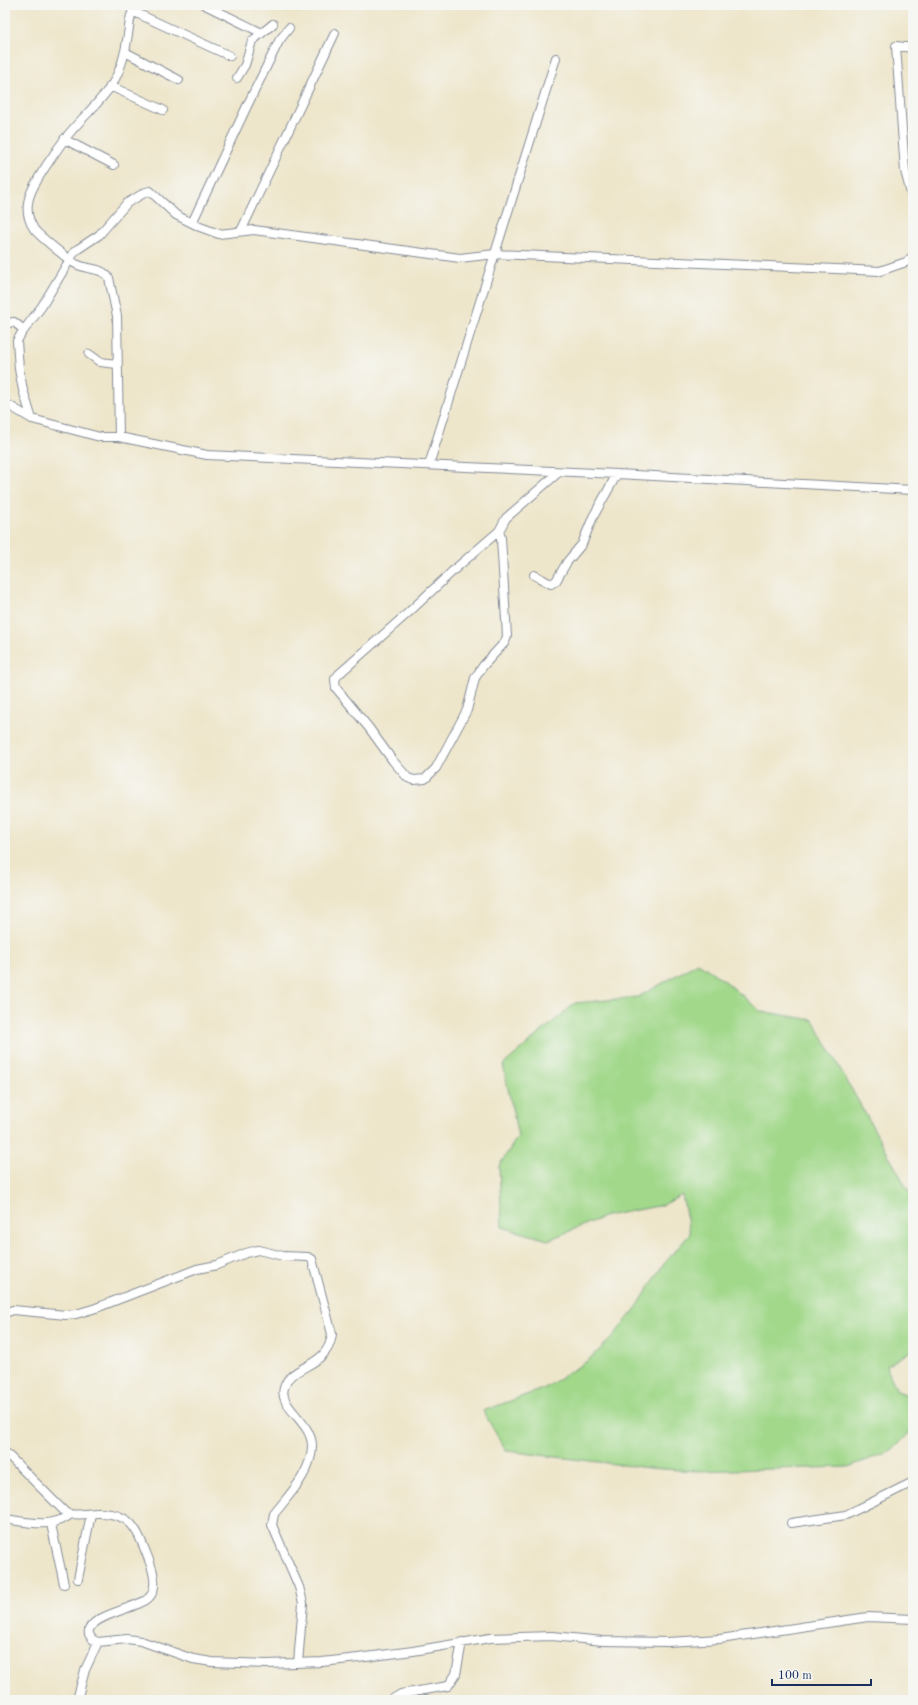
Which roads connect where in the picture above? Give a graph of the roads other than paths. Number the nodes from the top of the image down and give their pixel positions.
1 (205, 5) edge
2 (134, 8) edge
3 (273, 24) dead end
4 (288, 28) dead end
5 (262, 33) junction
6 (335, 34) dead end
7 (913, 48) edge
8 (125, 52) junction
9 (230, 56) dead end
10 (556, 58) dead end
11 (237, 78) dead end
12 (179, 80) dead end
13 (110, 86) junction
14 (163, 110) dead end
15 (64, 140) junction
16 (114, 165) dead end
17 (913, 201) edge
18 (192, 223) junction
19 (241, 231) junction
20 (495, 254) junction
21 (913, 256) edge
22 (70, 259) junction
23 (5, 325) edge
24 (24, 330) junction
25 (89, 354) dead end
26 (117, 364) junction
27 (5, 403) edge
28 (32, 419) junction
29 (119, 437) junction
30 (429, 465) junction
31 (559, 472) junction
32 (617, 474) junction
33 (913, 490) edge
34 (499, 531) junction
35 (534, 575) dead end
36 (5, 1313) edge
37 (5, 1452) edge
38 (913, 1482) edge
39 (71, 1514) junction
40 (91, 1514) junction
41 (5, 1519) edge
42 (791, 1523) dead end
43 (51, 1524) junction
44 (78, 1579) dead end
45 (64, 1584) dead end
46 (913, 1619) edge
47 (98, 1642) junction
48 (462, 1642) junction
49 (298, 1663) junction
50 (78, 1700) edge
51 (392, 1700) edge

1 - 5 street
2 - 8 street
2 - 9 street
3 - 5 street
4 - 18 street
5 - 11 street
6 - 19 street
7 - 17 street
8 - 12 street
8 - 13 street
10 - 20 street
13 - 14 street
13 - 15 street
15 - 16 street
15 - 22 street
18 - 19 street
18 - 22 street
19 - 20 street
20 - 21 street
20 - 30 street
22 - 24 street
22 - 26 street
23 - 24 street
24 - 28 street
25 - 26 street
26 - 29 street
27 - 28 street
28 - 29 street
29 - 30 street
30 - 31 street
31 - 32 street
31 - 34 street
32 - 33 street
32 - 35 street
34 - 34 street
36 - 49 street
37 - 39 street
38 - 42 street
39 - 40 street
39 - 43 street
40 - 44 street
40 - 47 street
41 - 43 street
43 - 45 street
46 - 48 street
47 - 49 street
47 - 50 street
48 - 49 street
48 - 51 street

